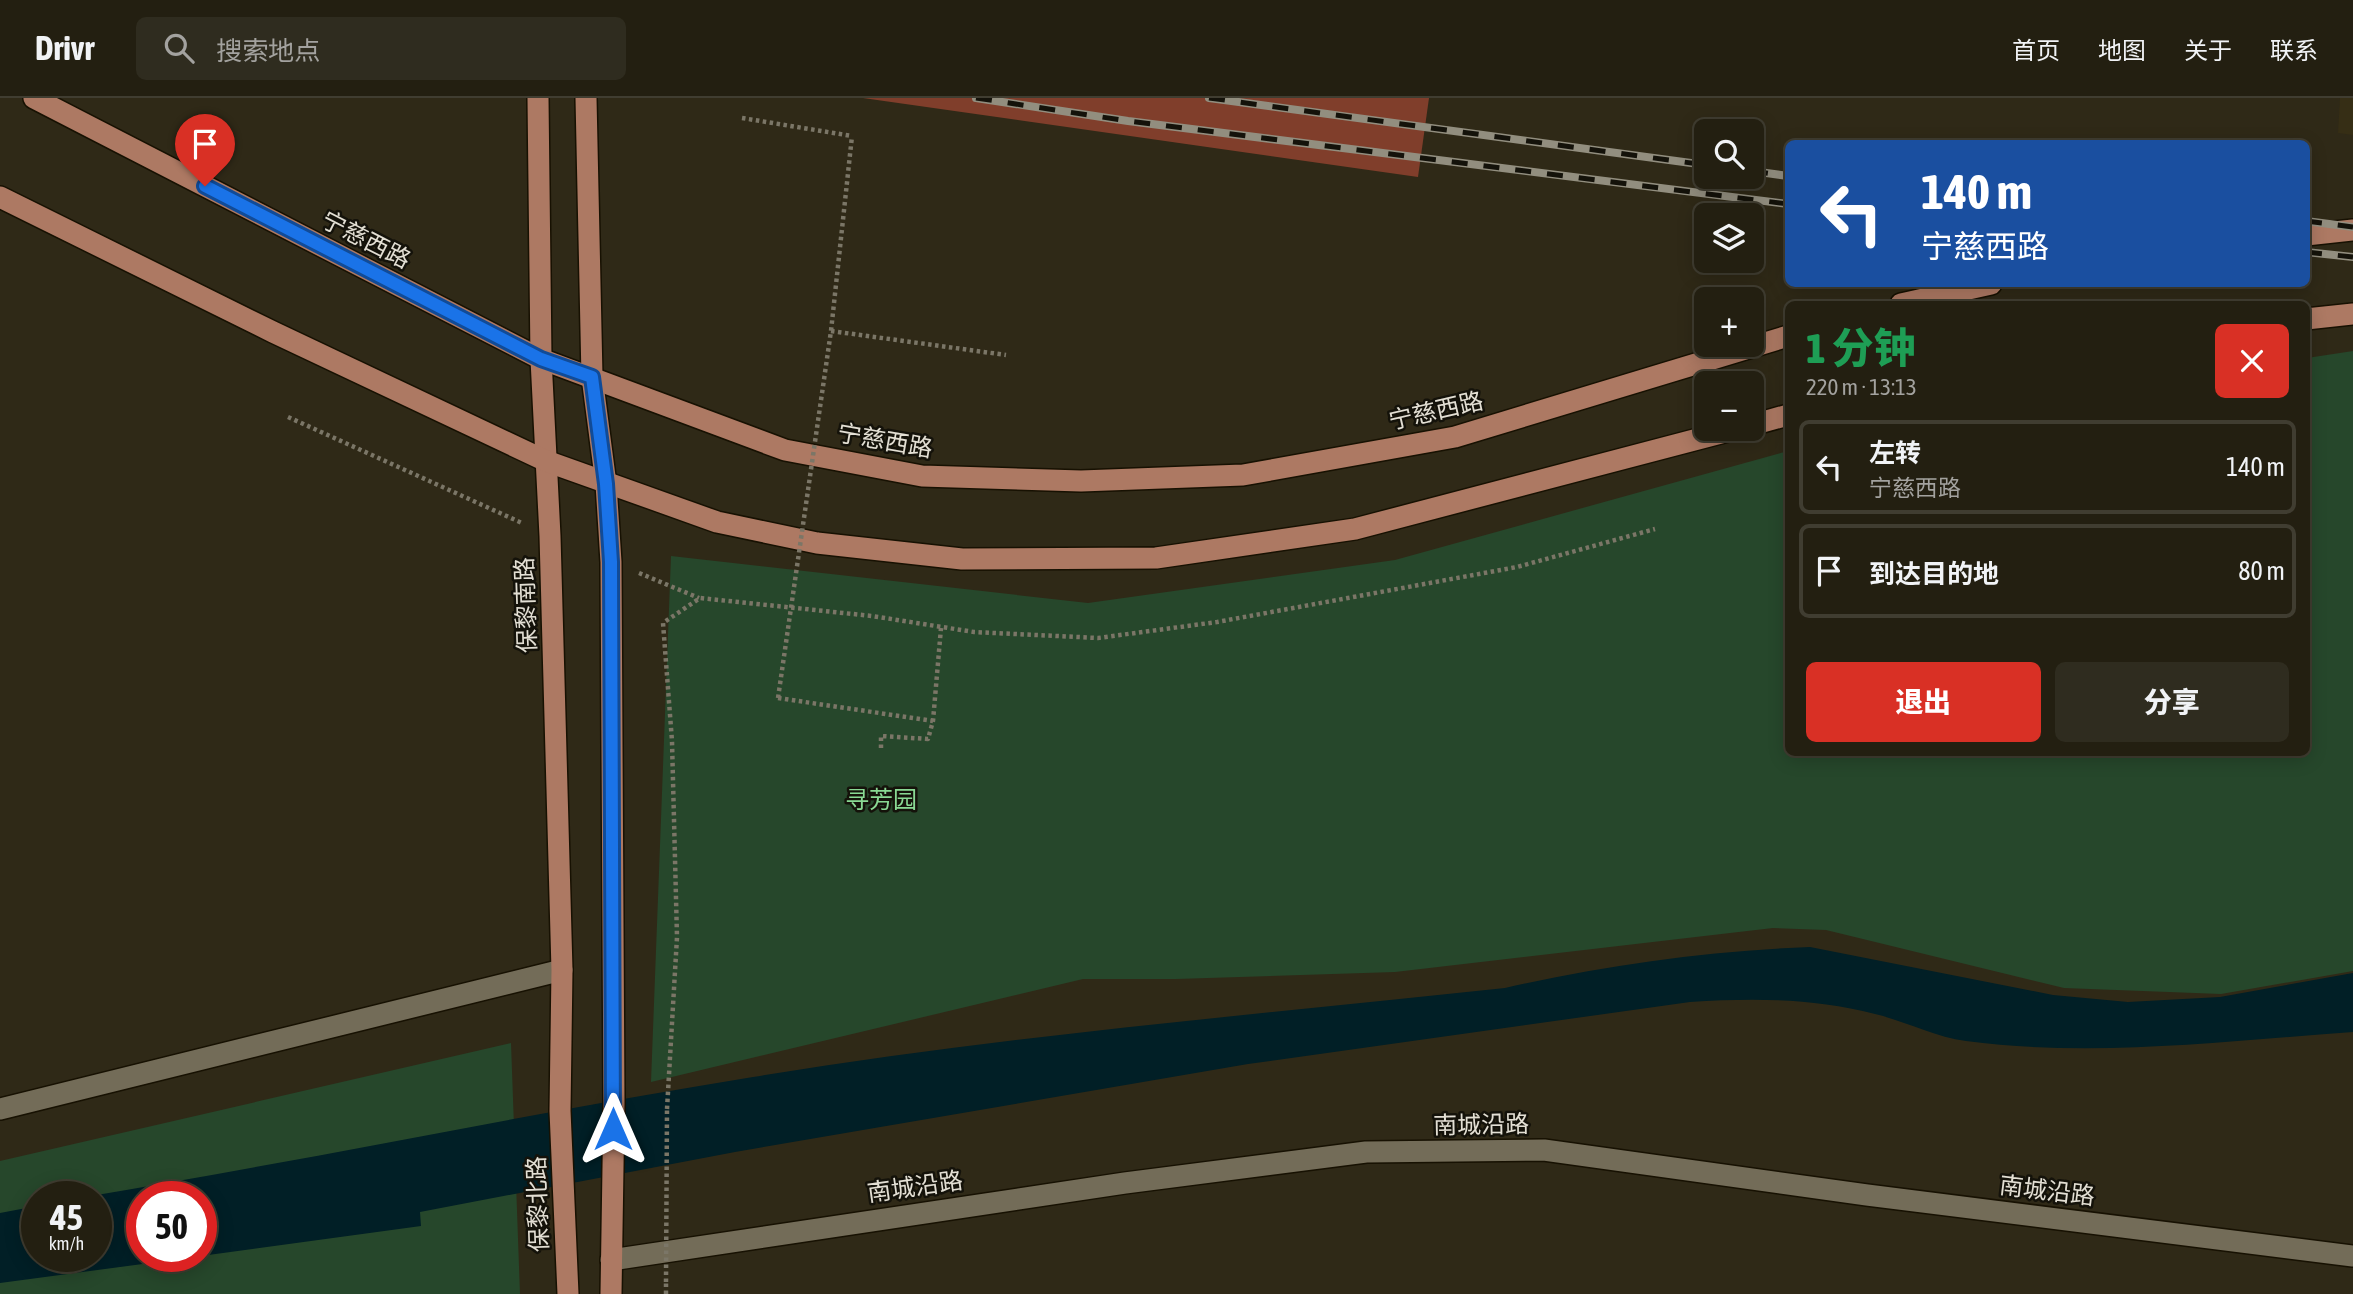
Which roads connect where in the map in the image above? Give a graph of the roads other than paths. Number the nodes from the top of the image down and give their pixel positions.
1 (34, 98) edge
2 (538, 98) edge
3 (586, 98) edge
4 (0, 197) edge
5 (2353, 230) edge
6 (2310, 235) edge
7 (1978, 287) edge
8 (1914, 301) edge
9 (2353, 314) edge
10 (2310, 319) edge
11 (1785, 337) edge
12 (541, 359) junction
13 (592, 377) junction
14 (1785, 416) edge
15 (1764, 422) edge
16 (1694, 440) edge
17 (546, 461) junction
18 (606, 484) junction
19 (562, 970) junction
20 (0, 1109) edge
21 (561, 1111) joint
22 (2353, 1256) edge
23 (611, 1260) junction
24 (568, 1294) edge
25 (611, 1294) edge

1 - 12 main road, 宁慈西路
2 - 12 main road, 保黎南路
3 - 13 main road
4 - 17 main road
5 - 6 main road
7 - 8 main road
9 - 10 main road
11 - 13 main road, 宁慈西路
12 - 13 main road, 宁慈西路
12 - 17 main road, 保黎南路
13 - 18 main road
14 - 15 main road
16 - 18 main road
17 - 18 main road
17 - 19 main road, 保黎南路
18 - 23 main road
19 - 20 street
19 - 21 main road, 保黎南路
21 - 24 main road, 保黎北路
22 - 23 street, 南城沿路
23 - 25 main road

